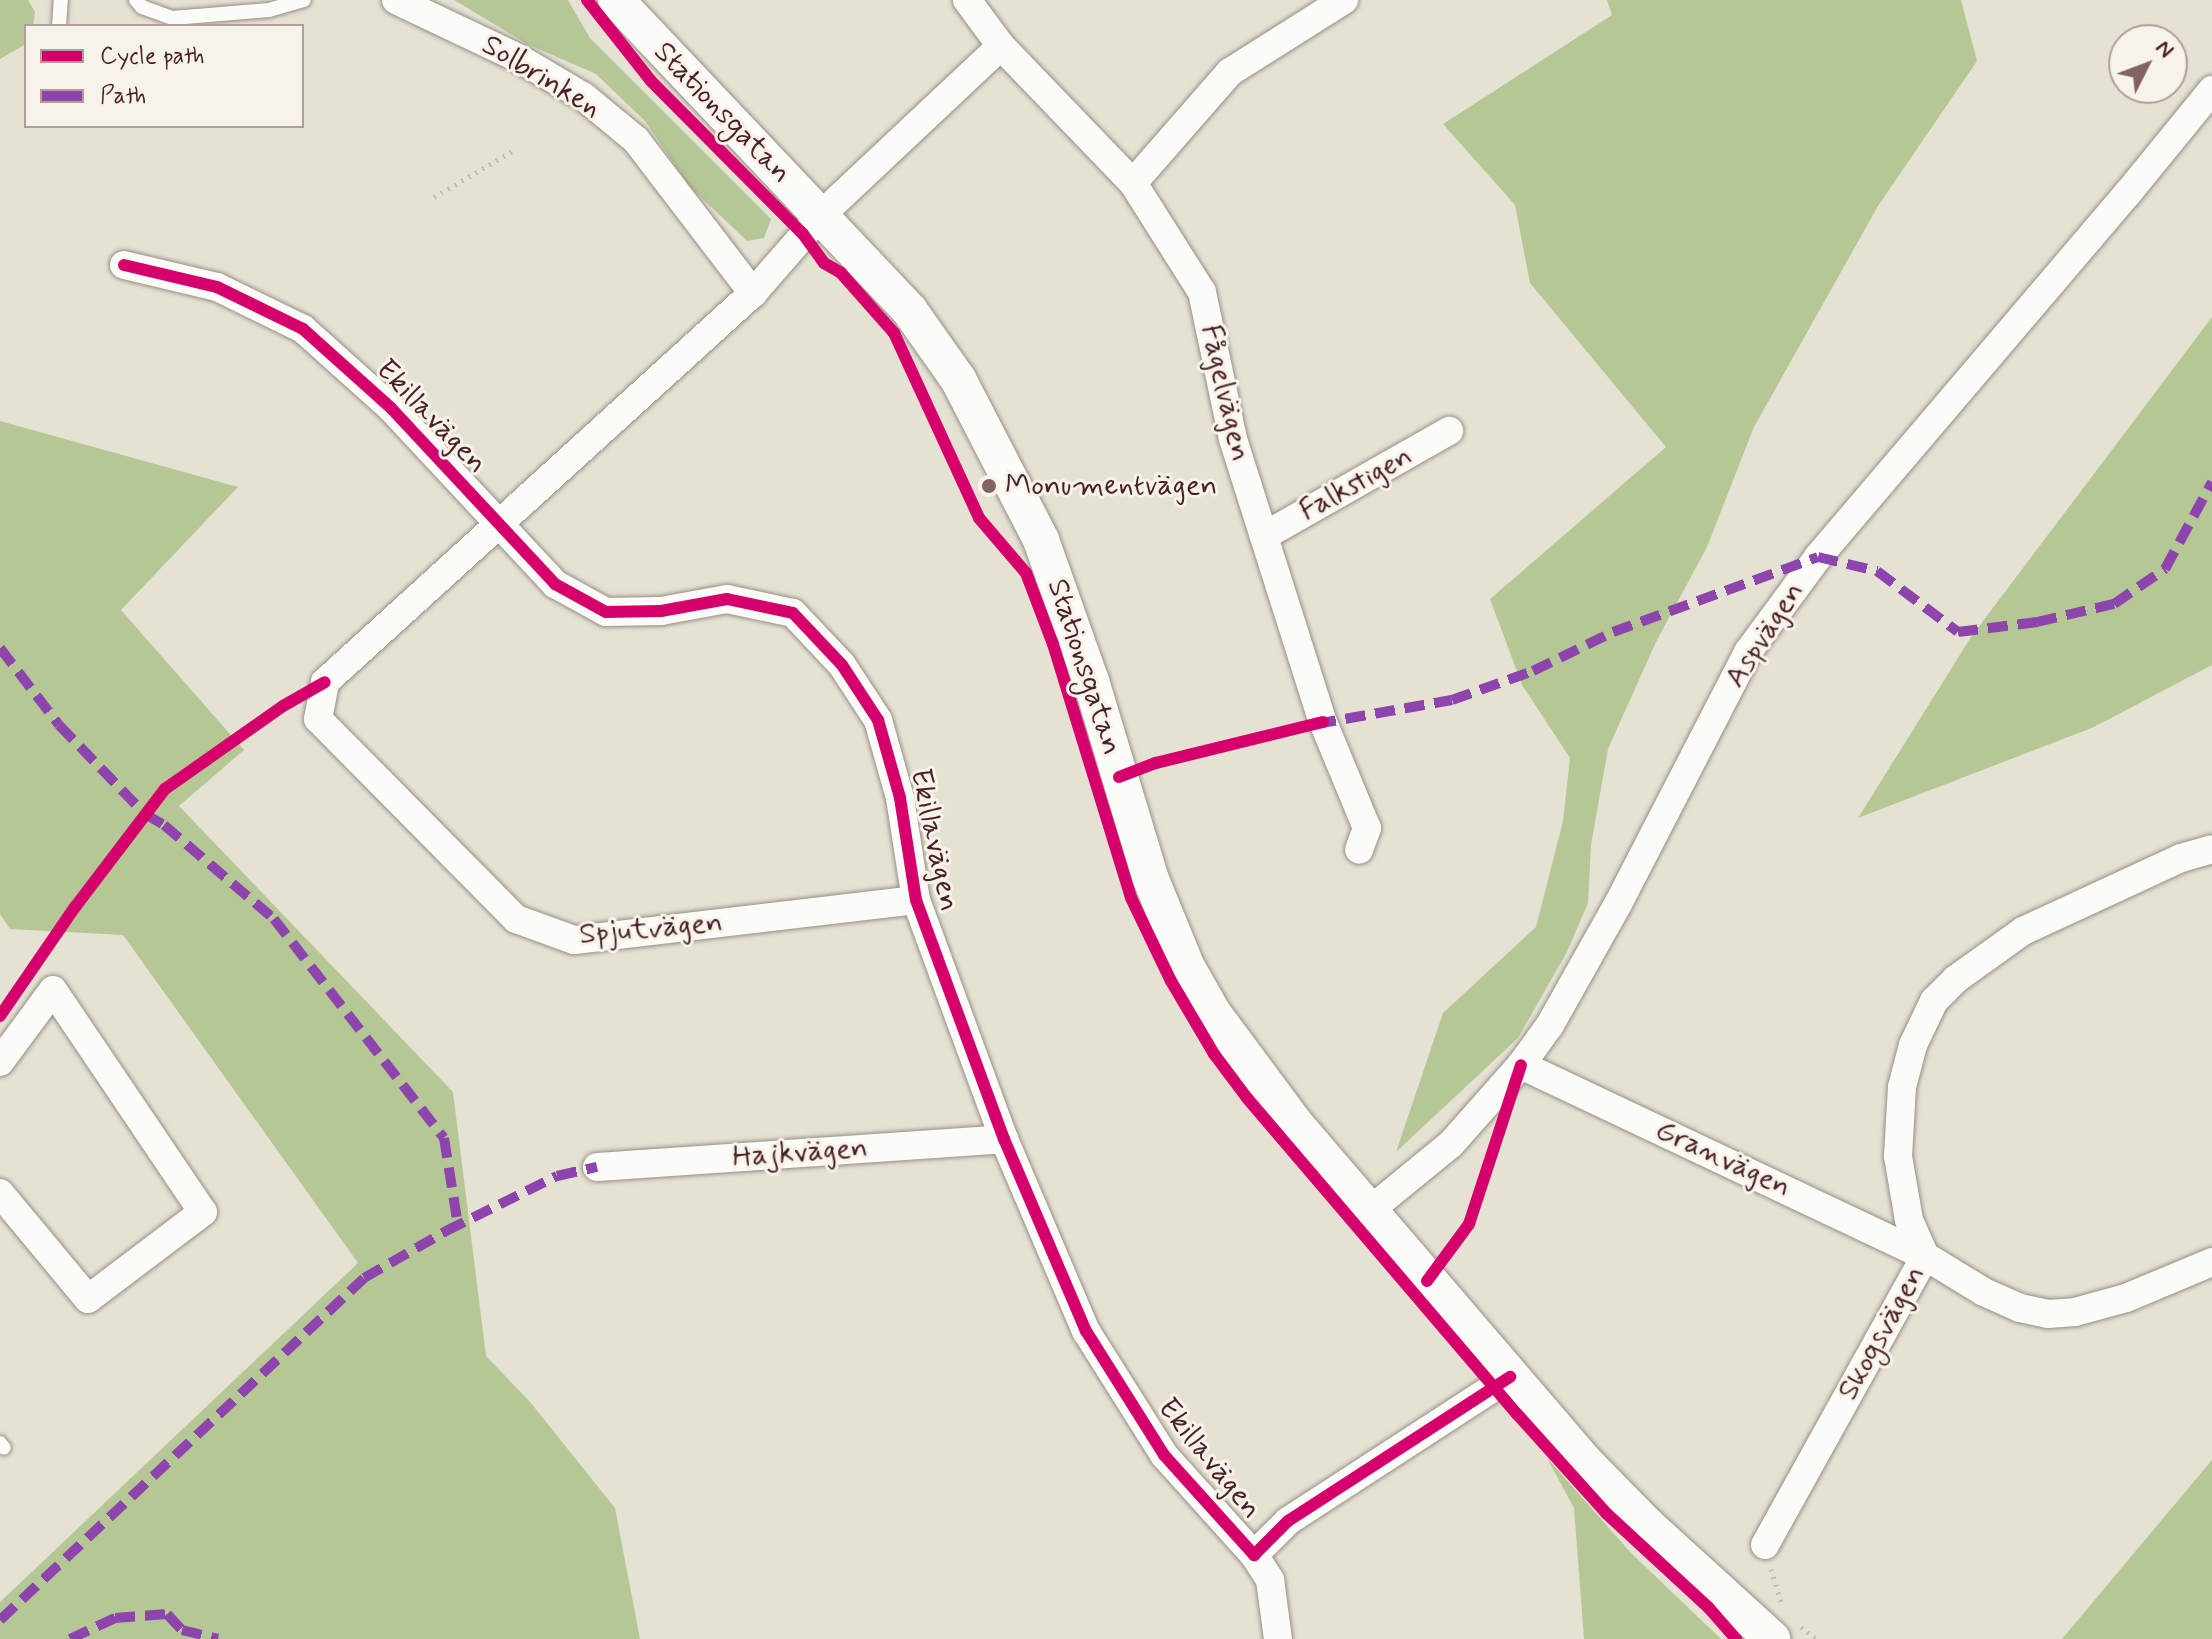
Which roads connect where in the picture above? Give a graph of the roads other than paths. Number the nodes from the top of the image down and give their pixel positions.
1 (61, 0) edge
2 (136, 0) edge
3 (304, 0) edge
4 (396, 0) edge
5 (616, 0) edge
6 (967, 0) edge
7 (1344, 0) edge
8 (59, 24) edge
9 (1001, 46) junction
10 (2212, 90) edge
11 (1133, 183) junction
12 (821, 215) junction
13 (124, 265) dead end
14 (753, 293) junction
15 (1449, 431) dead end
16 (499, 525) junction
17 (1264, 536) junction
18 (2212, 849) edge
19 (1359, 850) dead end
20 (916, 900) junction
21 (0, 1062) edge
22 (1521, 1065) junction
23 (1004, 1139) junction
24 (597, 1167) dead end
25 (0, 1193) edge
26 (1369, 1211) junction
27 (1925, 1256) junction
28 (2212, 1262) edge
29 (1510, 1377) junction
30 (1765, 1545) road end
31 (1254, 1555) junction
32 (1778, 1626) edge
33 (1278, 1639) edge

1 - 8 lane
2 - 3 lane
4 - 14 street, Solbrinken
5 - 12 street, Stationsgatan
6 - 9 street, Fågelvägen
7 - 11 street
9 - 11 street, Fågelvägen
9 - 12 street
10 - 22 street, Aspvägen
11 - 17 street, Fågelvägen
12 - 14 street
12 - 26 street, Stationsgatan
13 - 16 street, Ekillavägen
14 - 16 street
15 - 17 street, Falkstigen
16 - 20 street, Ekillavägen
16 - 20 street, Spjutvägen
17 - 19 street, Fågelvägen
18 - 27 street, Skogsvägen
20 - 23 street, Ekillavägen
21 - 25 street
22 - 26 street, Aspvägen
22 - 27 street, Granvägen
23 - 24 street, Hajkvägen
23 - 31 street, Ekillavägen
26 - 29 street, Stationsgatan
27 - 28 street, Granvägen
27 - 30 street, Skogsvägen
29 - 31 street, Ekillavägen
29 - 32 street, Stationsgatan
31 - 33 street

